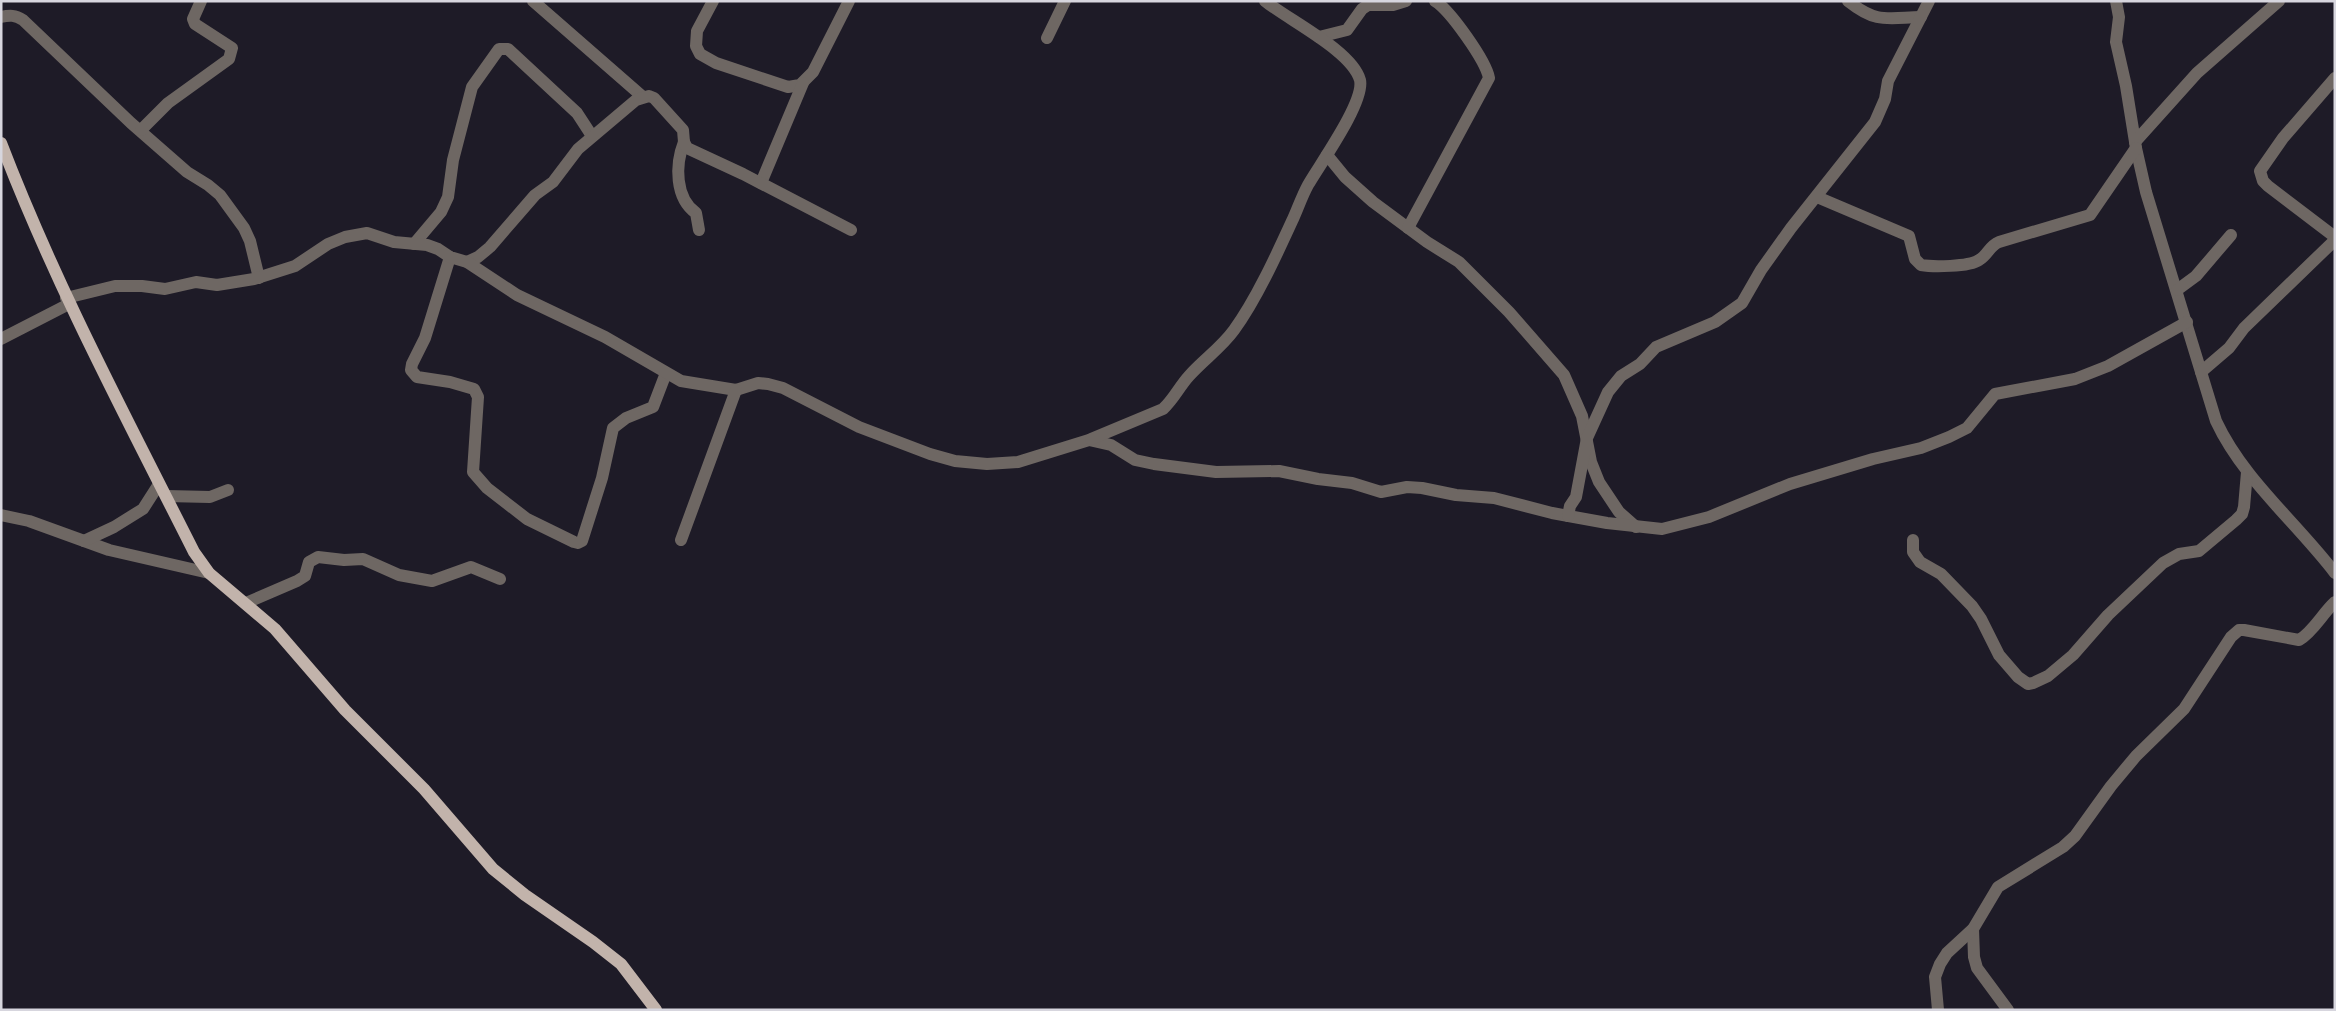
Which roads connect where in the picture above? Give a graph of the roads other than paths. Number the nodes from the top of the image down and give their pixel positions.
1 (201, 1) edge
2 (533, 1) edge
3 (713, 1) edge
4 (848, 1) edge
5 (1065, 1) edge
6 (1265, 1) edge
7 (1406, 1) edge
8 (1436, 1) edge
9 (1848, 1) edge
10 (1929, 1) edge
11 (2116, 1) edge
12 (2279, 1) edge
13 (1921, 16) junction
14 (1, 17) edge
15 (1319, 37) junction
16 (1047, 38) dead end
17 (2335, 78) edge
18 (803, 83) junction
19 (643, 97) junction
20 (140, 130) junction
21 (592, 136) junction
22 (684, 142) junction
23 (1, 143) edge
24 (2135, 145) junction
25 (1327, 155) junction
26 (761, 183) junction
27 (1817, 196) junction
28 (1408, 228) junction
29 (699, 230) dead end
30 (851, 230) dead end
31 (2231, 235) dead end
32 (2335, 239) edge
33 (414, 244) junction
34 (450, 257) junction
35 (467, 262) junction
36 (259, 278) junction
37 (2177, 290) junction
38 (67, 301) junction
39 (2187, 322) junction
40 (1, 339) edge
41 (2201, 372) junction
42 (666, 373) junction
43 (736, 390) junction
44 (1587, 438) junction
45 (1089, 440) junction
46 (2247, 472) junction
47 (159, 484) junction
48 (228, 490) dead end
49 (166, 496) junction
50 (1, 515) edge
51 (1568, 516) junction
52 (1637, 527) junction
53 (681, 540) dead end
54 (1913, 540) dead end
55 (84, 541) junction
56 (209, 573) junction
57 (2335, 573) edge
58 (500, 580) dead end
59 (2335, 602) edge
60 (246, 603) junction
61 (1973, 929) junction
62 (656, 1010) edge
63 (1938, 1010) edge
64 (2008, 1010) edge

1 - 20 street
2 - 19 street
3 - 18 street
4 - 18 street
5 - 16 street
6 - 15 street
7 - 15 street
8 - 28 street
9 - 13 street
10 - 13 street
11 - 24 street
12 - 24 street
13 - 27 street
14 - 20 street
15 - 25 street
17 - 32 street
18 - 26 street
19 - 21 street
19 - 22 street
20 - 36 street
21 - 33 street
21 - 35 street
22 - 26 street
22 - 29 street
23 - 38 main road
24 - 27 street
24 - 37 street
25 - 28 street
25 - 45 street
26 - 30 street
27 - 44 street
28 - 44 street
31 - 37 street
32 - 41 street
33 - 34 street
33 - 36 street
34 - 35 street
34 - 42 street
35 - 42 street
36 - 38 street
37 - 39 street
38 - 40 street
38 - 47 main road
39 - 41 street
39 - 52 street
41 - 46 street
42 - 43 street
43 - 45 street
43 - 53 street
44 - 51 street
44 - 52 street
45 - 51 street
46 - 54 street
46 - 57 street
47 - 49 main road
47 - 55 street
48 - 49 street
49 - 56 main road
50 - 55 street
51 - 52 street
55 - 56 street
56 - 60 main road
58 - 60 street
59 - 61 street
60 - 62 main road
61 - 63 street
61 - 64 street

